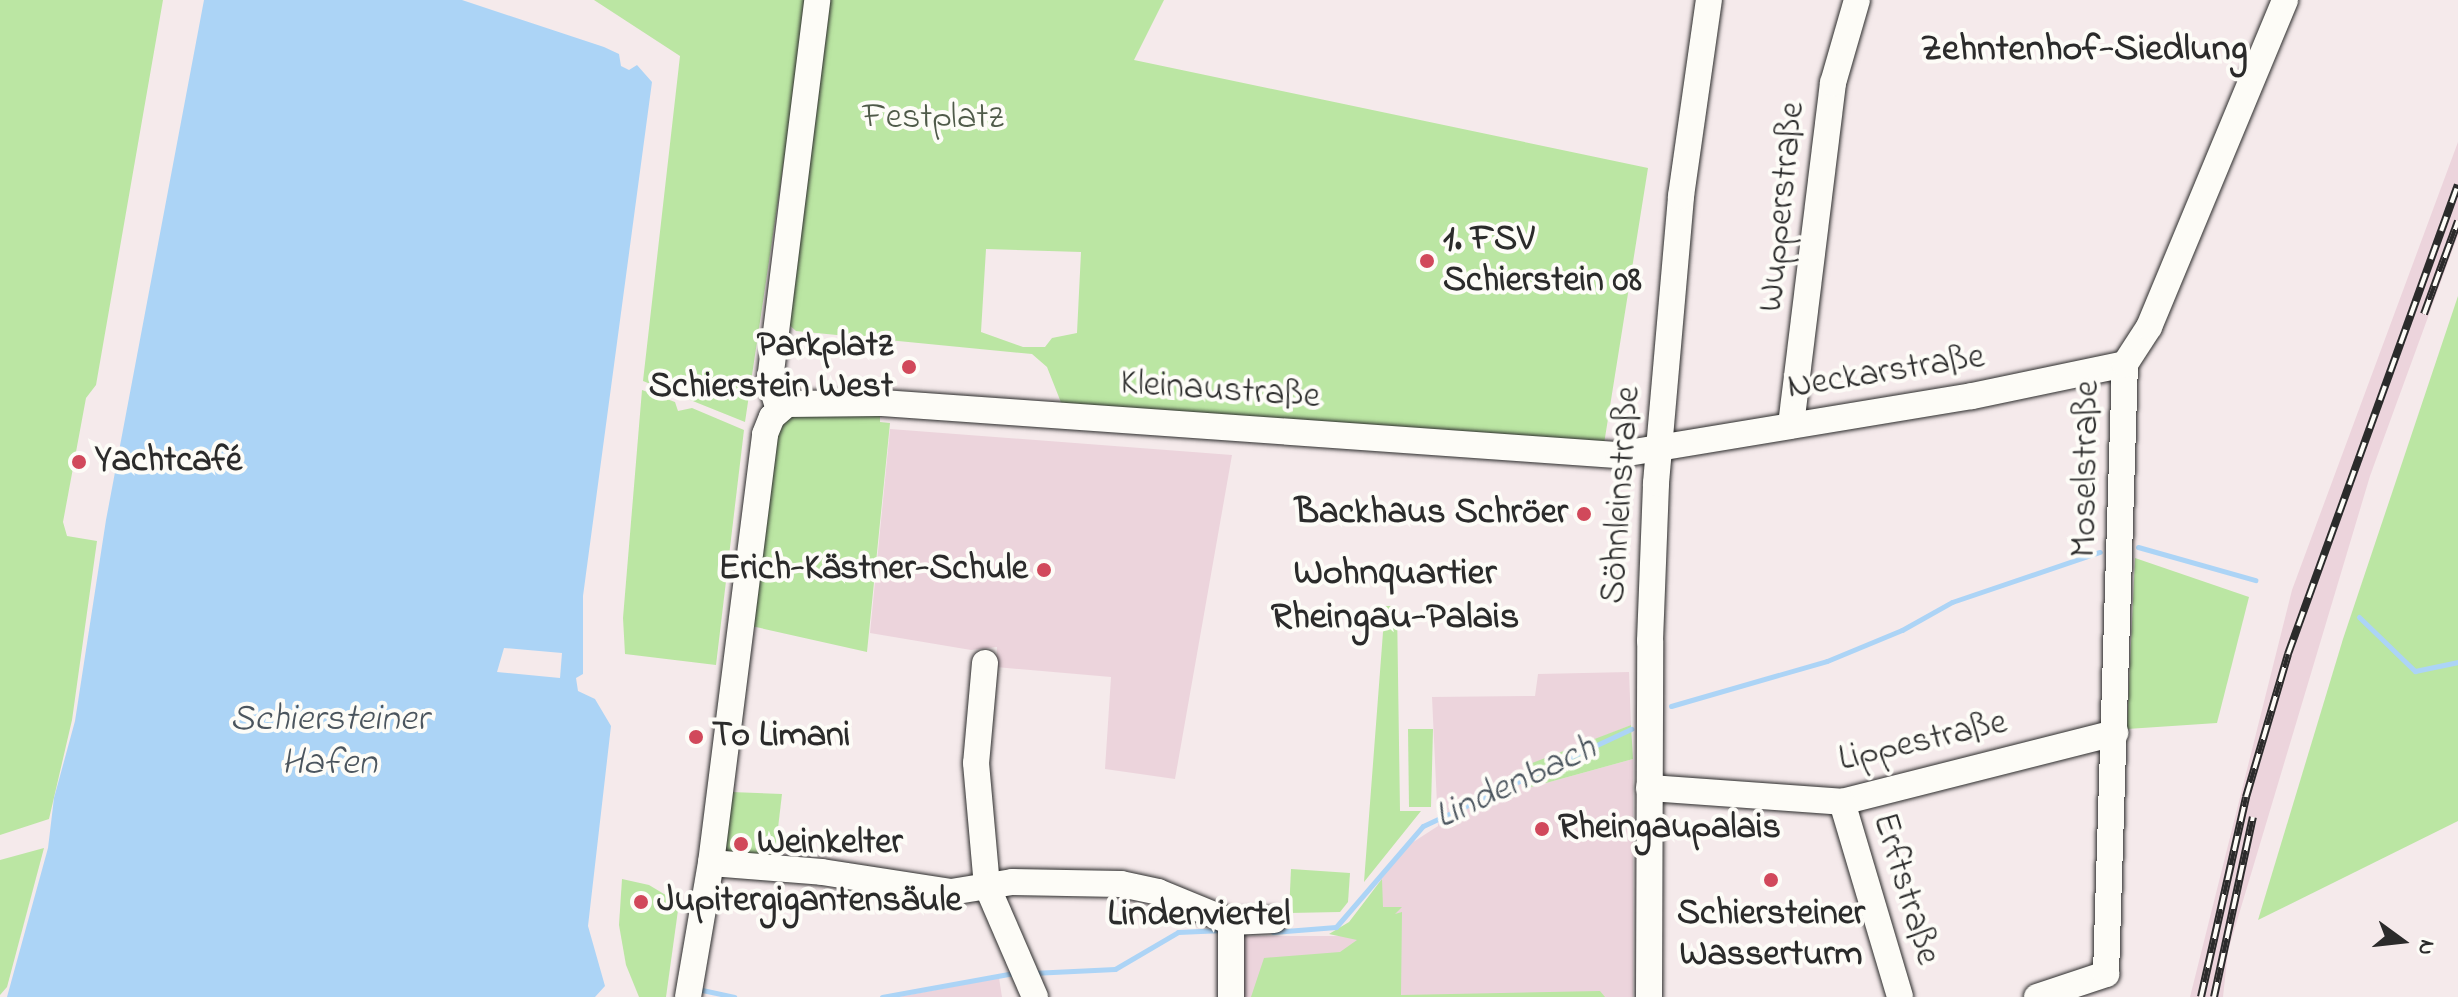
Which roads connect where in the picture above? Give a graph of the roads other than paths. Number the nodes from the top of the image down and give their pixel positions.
1 (817, 0) edge
2 (1709, 0) edge
3 (1857, 0) edge
4 (2285, 0) edge
5 (2125, 364) junction
6 (779, 410) junction
7 (1791, 425) junction
8 (1659, 451) junction
9 (985, 663) dead end
10 (2115, 733) junction
11 (1649, 788) junction
12 (1842, 802) junction
13 (716, 864) junction
14 (987, 886) junction
15 (1274, 920) dead end
16 (1231, 930) junction
17 (1029, 980) edge
18 (688, 997) edge
19 (1231, 997) edge
20 (1649, 997) edge
21 (1900, 997) edge
22 (2037, 997) edge

1 - 6 street
2 - 8 street, Söhnleinstraße
3 - 7 street, Wupperstraße
4 - 5 street, Moselstraße
5 - 7 street, Neckarstraße
5 - 10 street, Moselstraße
6 - 8 street, Kleinaustraße
6 - 13 street
7 - 8 street, Neckarstraße
8 - 11 street, Söhnleinstraße
9 - 14 street
10 - 12 street, Lippestraße
10 - 22 street, Moselstraße
11 - 12 street, Lippestraße
11 - 20 street, Söhnleinstraße
12 - 21 street, Erftstraße
13 - 14 street
13 - 18 street
14 - 16 street
14 - 17 street
15 - 16 street
16 - 19 street

